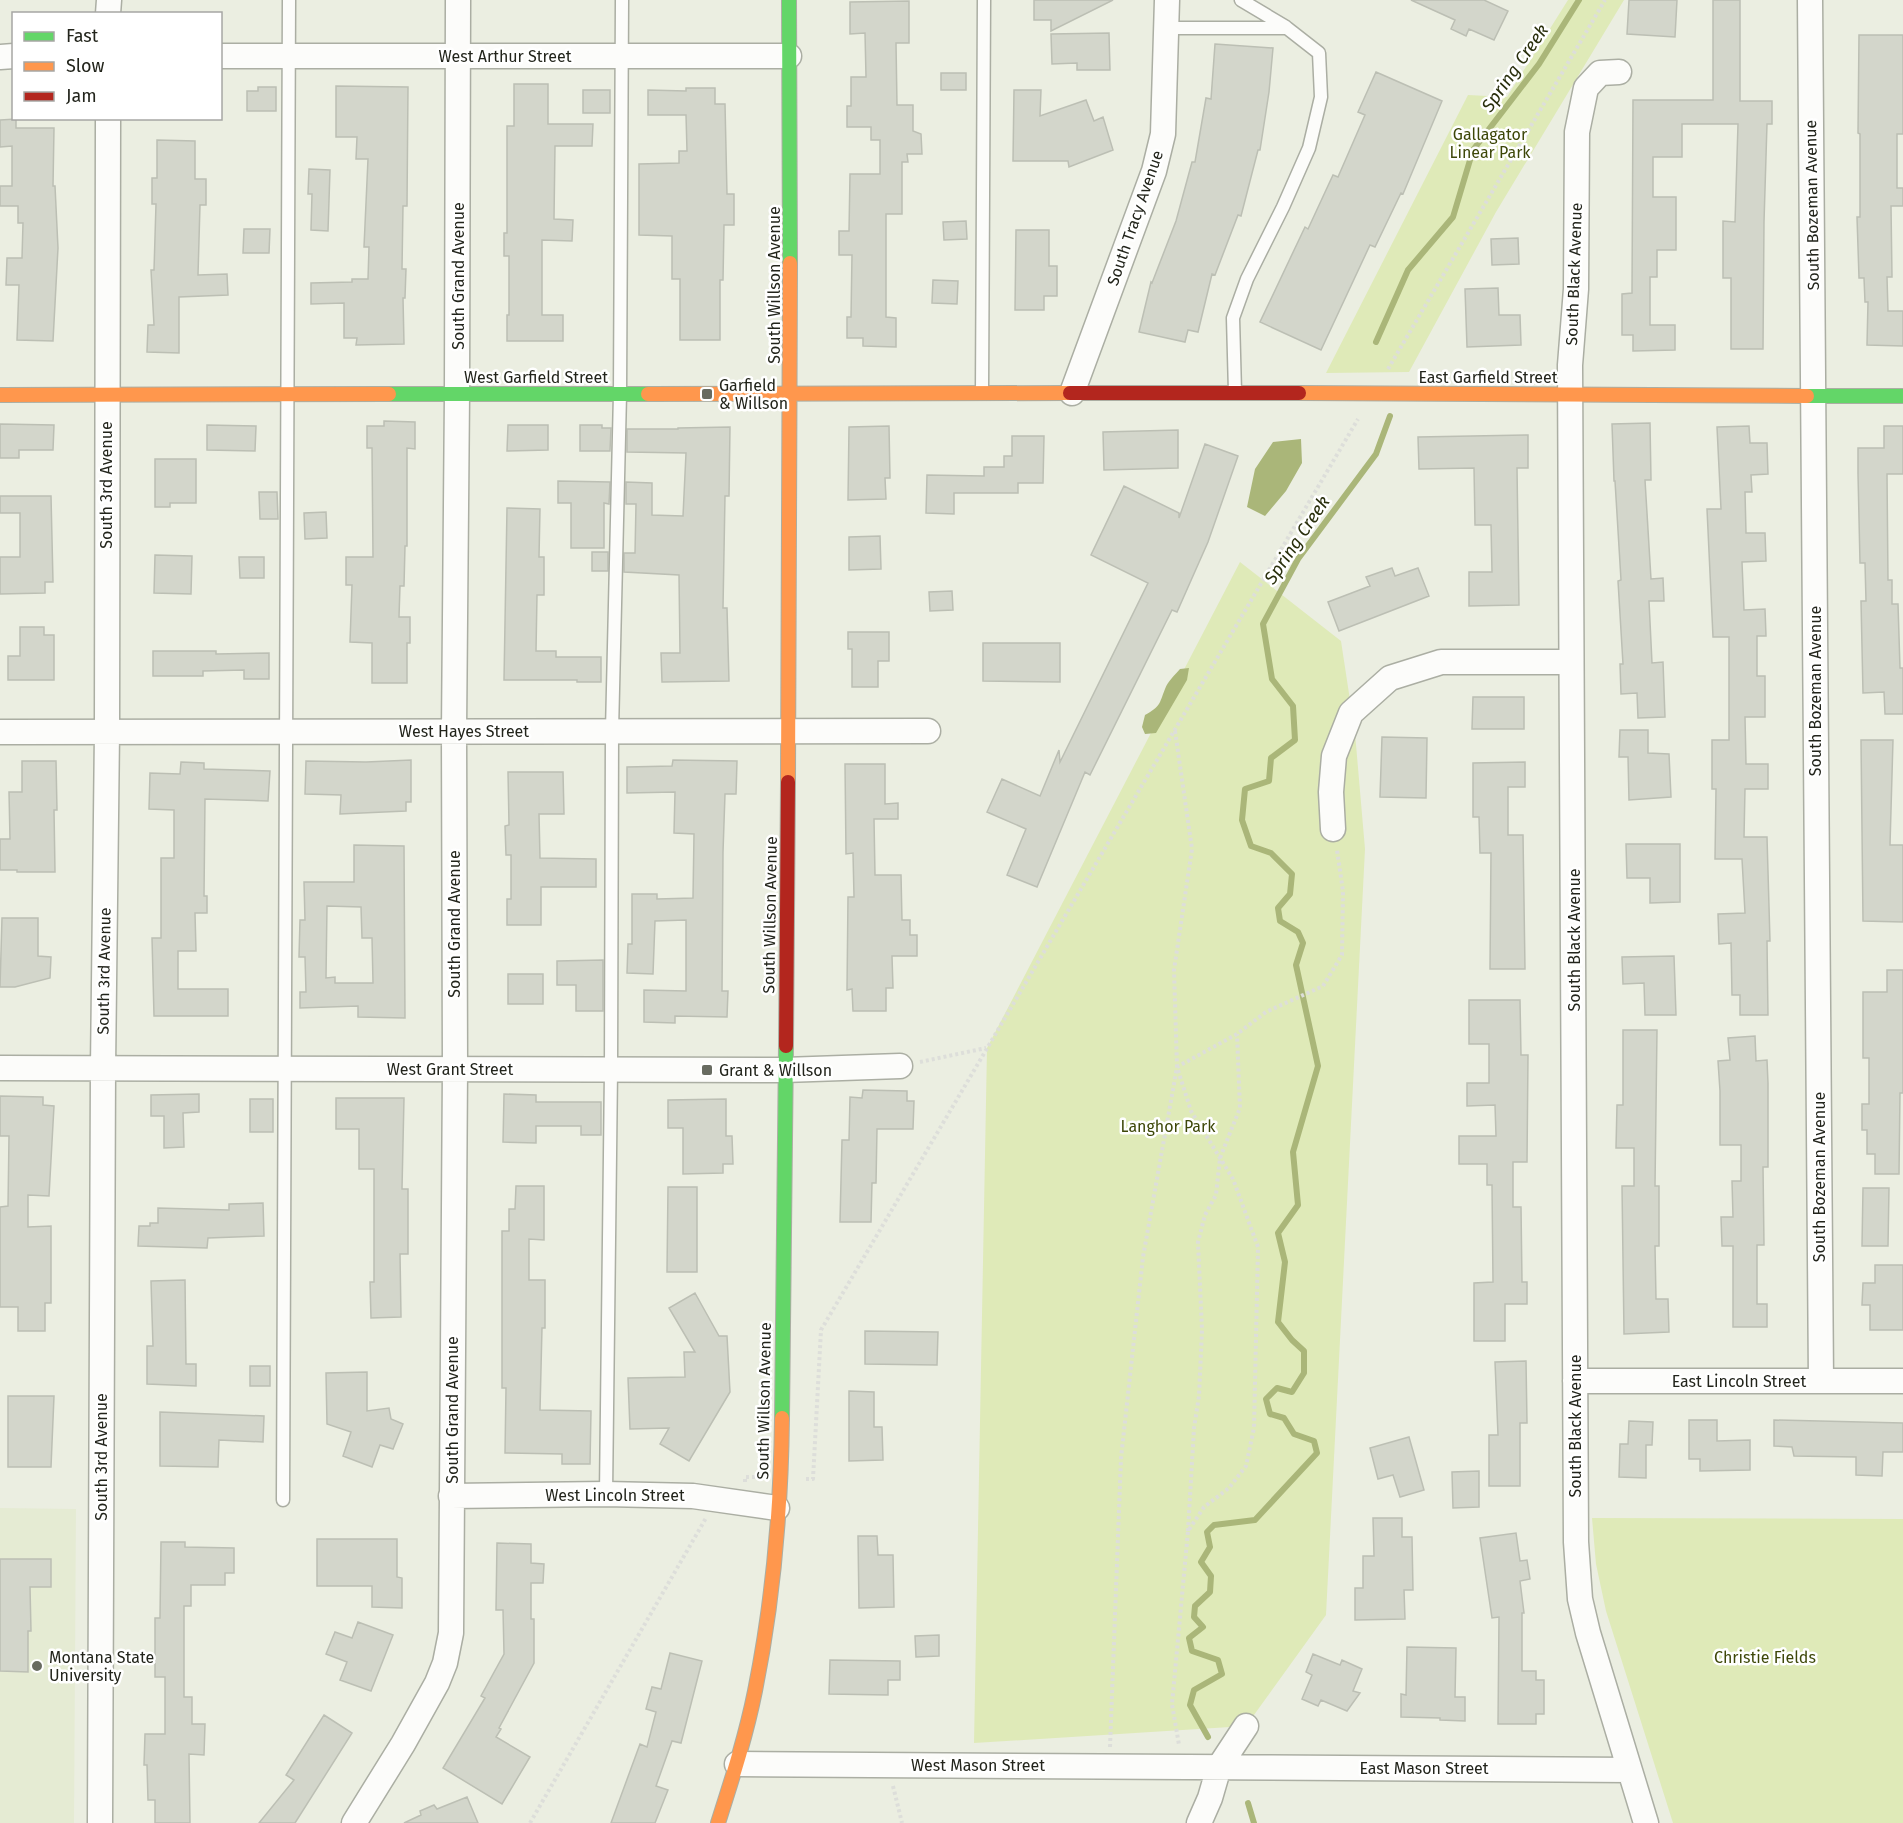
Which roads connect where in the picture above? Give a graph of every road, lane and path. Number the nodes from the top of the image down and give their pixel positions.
1 (289, 0) edge
2 (458, 0) edge
3 (622, 0) edge
4 (789, 0) edge
5 (984, 0) edge
6 (1167, 0) edge
7 (1241, 0) edge
8 (1605, 0) edge
9 (1810, 0) edge
10 (1166, 28) junction
11 (1287, 28) junction
12 (222, 56) edge
13 (289, 56) junction
14 (458, 56) junction
15 (622, 56) junction
16 (789, 56) junction
17 (1619, 72) dead end
18 (108, 120) edge
19 (982, 393) junction
20 (1072, 393) junction
21 (1235, 393) junction
22 (106, 394) junction
23 (287, 394) junction
24 (458, 394) junction
25 (620, 394) junction
26 (791, 394) junction
27 (1373, 394) junction
28 (1570, 394) junction
29 (0, 395) edge
30 (1815, 395) junction
31 (1903, 396) edge
32 (1571, 662) junction
33 (1175, 730) junction
34 (454, 731) junction
35 (612, 731) junction
36 (789, 731) junction
37 (928, 731) dead end
38 (0, 732) edge
39 (106, 732) junction
40 (285, 732) junction
41 (1333, 829) joint
42 (1237, 1034) junction
43 (987, 1048) junction
44 (900, 1066) joint
45 (1177, 1067) junction
46 (0, 1068) edge
47 (103, 1068) junction
48 (284, 1068) junction
49 (455, 1070) junction
50 (611, 1070) junction
51 (784, 1070) junction
52 (1220, 1158) junction
53 (1575, 1381) junction
54 (1821, 1381) junction
55 (1903, 1381) edge
56 (758, 1477) dead end
57 (800, 1478) dead end
58 (606, 1494) junction
59 (452, 1496) junction
60 (283, 1500) dead end
61 (728, 1501) junction
62 (777, 1508) junction
63 (1188, 1531) junction
64 (1246, 1726) dead end
65 (737, 1764) junction
66 (888, 1765) junction
67 (1109, 1766) junction
68 (1183, 1767) junction
69 (1219, 1767) junction
70 (1629, 1770) junction
71 (100, 1823) edge
72 (354, 1823) edge
73 (530, 1823) edge
74 (718, 1823) edge
75 (902, 1823) edge
76 (1199, 1823) edge
77 (1646, 1823) edge

1 - 13 lane
2 - 14 street, South Grand Avenue
3 - 15 lane
4 - 16 street, South Willson Avenue
5 - 19 lane
6 - 10 street, South Tracy Avenue
7 - 11 lane
8 - 27 path
9 - 30 street, South Bozeman Avenue
10 - 11 lane
10 - 20 street, South Tracy Avenue
11 - 21 lane
12 - 13 street, West Arthur Street
13 - 14 street, West Arthur Street
13 - 23 lane
14 - 15 street, West Arthur Street
14 - 24 street, South Grand Avenue
15 - 16 street, West Arthur Street
15 - 25 lane
16 - 26 street, South Willson Avenue
17 - 28 street, South Black Avenue
18 - 22 street, South 3rd Avenue
19 - 20 street, West Garfield Street
19 - 26 street, West Garfield Street
20 - 21 street, East Garfield Street
21 - 27 street, East Garfield Street
22 - 23 street, West Garfield Street
22 - 29 street, West Garfield Street
22 - 39 street, South 3rd Avenue
23 - 24 street, West Garfield Street
23 - 40 lane
24 - 25 street, West Garfield Street
24 - 34 street, South Grand Avenue
25 - 26 street, West Garfield Street
25 - 35 lane
26 - 36 street, South Willson Avenue
27 - 28 street, East Garfield Street
27 - 33 path
28 - 30 street, East Garfield Street
28 - 32 street, South Black Avenue
30 - 31 street, East Garfield Street
30 - 54 street, South Bozeman Avenue
32 - 41 street
32 - 53 street, South Black Avenue
33 - 43 path
33 - 45 path
34 - 35 street, West Hayes Street
34 - 40 street, West Hayes Street
34 - 49 street, South Grand Avenue
35 - 36 street, West Hayes Street
35 - 50 lane
36 - 37 street, West Hayes Street
36 - 51 street, South Willson Avenue
38 - 39 street, West Hayes Street
39 - 40 street, West Hayes Street
39 - 47 street, South 3rd Avenue
40 - 48 lane
41 - 42 path
42 - 45 path
42 - 52 path
43 - 44 path
43 - 57 path
44 - 51 street, West Grant Street
45 - 52 path
45 - 67 path
46 - 47 street, West Grant Street
47 - 48 street, West Grant Street
47 - 71 street, South 3rd Avenue
48 - 49 street, West Grant Street
48 - 60 lane
49 - 50 street, West Grant Street
49 - 59 street, South Grand Avenue
50 - 51 street, West Grant Street
50 - 58 lane
51 - 62 street, South Willson Avenue
52 - 63 path
52 - 63 path
53 - 54 street, East Lincoln Street
53 - 70 street, South Black Avenue
54 - 55 street, East Lincoln Street
56 - 61 path
58 - 59 street, West Lincoln Street
58 - 61 street, West Lincoln Street
59 - 72 street, South Grand Avenue
61 - 62 street, West Lincoln Street
61 - 73 path
62 - 65 street, South Willson Avenue
63 - 68 path
64 - 69 street
65 - 66 street, West Mason Street
65 - 74 street, South Willson Avenue
66 - 67 street, West Mason Street
66 - 75 path
67 - 68 street, West Mason Street
68 - 69 street, West Mason Street
69 - 70 street, East Mason Street
69 - 76 street
70 - 77 street, South Black Avenue

